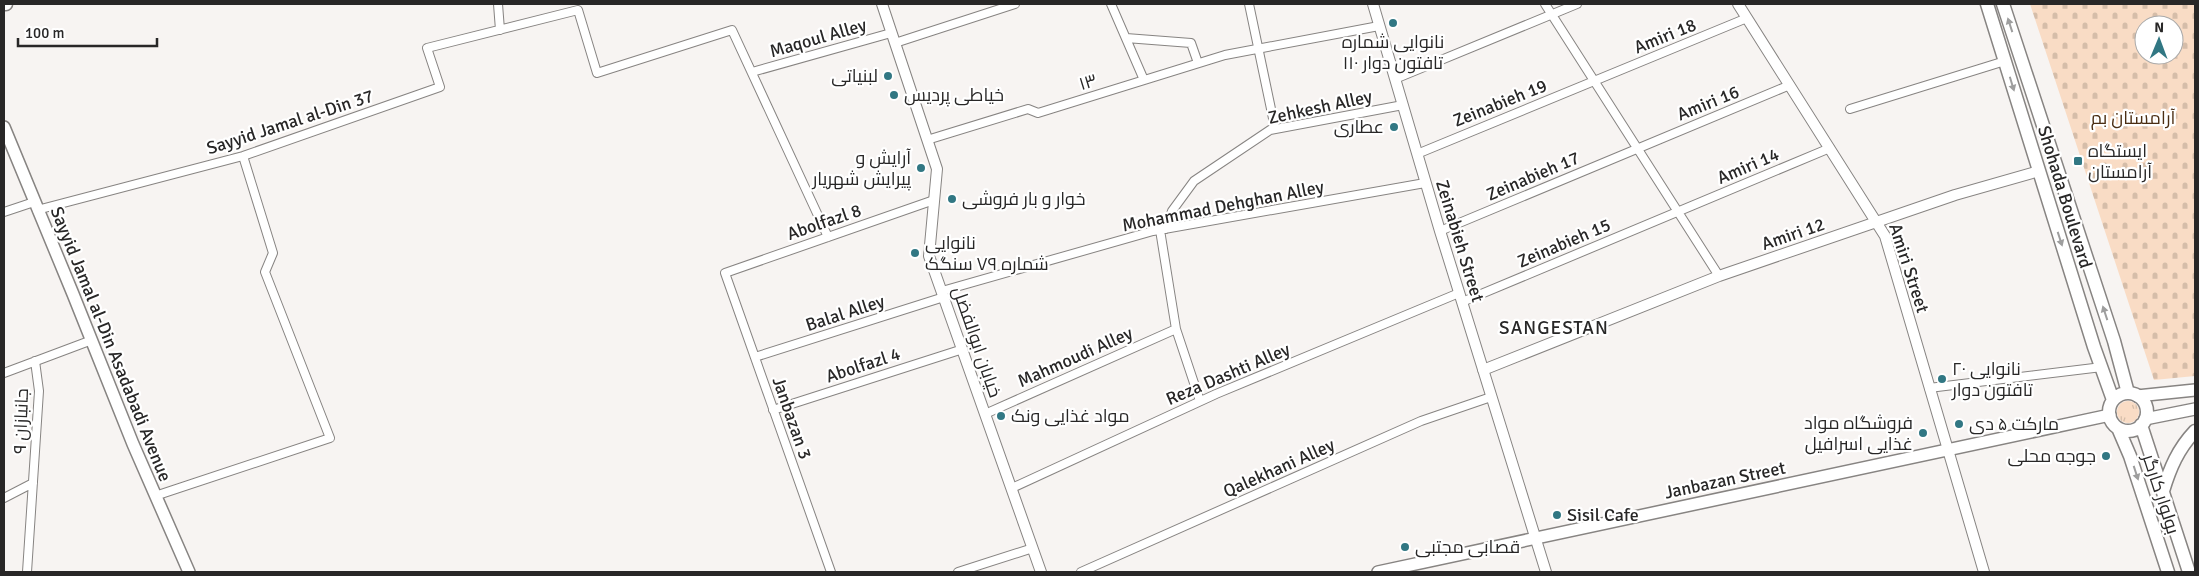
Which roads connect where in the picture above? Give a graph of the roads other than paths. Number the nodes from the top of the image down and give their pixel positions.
1 (498, 4) edge
2 (882, 4) edge
3 (1015, 4) edge
4 (1111, 4) edge
5 (1249, 4) edge
6 (1373, 4) edge
7 (1545, 4) edge
8 (1577, 4) edge
9 (1738, 4) edge
10 (1986, 4) edge
11 (2003, 4) edge
12 (1552, 14) junction
13 (1747, 18) junction
14 (1380, 26) junction
15 (500, 30) junction
16 (893, 38) junction
17 (1126, 38) junction
18 (1258, 48) junction
19 (2004, 61) junction
20 (1198, 63) junction
21 (752, 72) junction
22 (1395, 79) junction
23 (1144, 80) junction
24 (1594, 81) junction
25 (1790, 85) junction
26 (1402, 105) junction
27 (1850, 109) dead end
28 (4, 127) edge
29 (1275, 128) junction
30 (927, 140) junction
31 (1638, 148) junction
32 (1830, 148) junction
33 (1417, 154) junction
34 (243, 156) junction
35 (2039, 171) junction
36 (1426, 183) junction
37 (934, 200) junction
38 (36, 206) junction
39 (4, 212) edge
40 (1678, 212) junction
41 (1877, 222) junction
42 (1163, 230) junction
43 (1440, 231) junction
44 (828, 237) junction
45 (725, 273) joint
46 (1719, 276) junction
47 (943, 294) junction
48 (1461, 297) junction
49 (1176, 329) junction
50 (92, 340) junction
51 (2114, 341) junction
52 (2094, 347) junction
53 (962, 349) junction
54 (754, 357) junction
55 (35, 362) junction
56 (2102, 367) junction
57 (1483, 370) junction
58 (4, 373) edge
59 (1929, 388) junction
60 (2191, 390) edge
61 (2133, 394) junction
62 (1491, 397) junction
63 (2113, 400) junction
64 (1200, 401) junction
65 (773, 410) junction
66 (2192, 410) edge
67 (985, 414) junction
68 (2110, 415) junction
69 (2143, 422) junction
70 (2118, 428) junction
71 (2195, 431) edge
72 (1947, 450) junction
73 (33, 483) junction
74 (1012, 488) junction
75 (2163, 491) junction
76 (156, 496) junction
77 (4, 498) edge
78 (1536, 538) junction
79 (1033, 548) junction
80 (27, 572) edge
81 (189, 572) edge
82 (831, 572) edge
83 (958, 572) edge
84 (1042, 572) edge
85 (1081, 572) edge
86 (1383, 572) edge
87 (1546, 572) edge
88 (1984, 572) edge
89 (2168, 572) edge
90 (2190, 572) edge

1 - 15 street
2 - 16 street, خیابان ابوالفضل
3 - 16 street, Maqoul Alley
4 - 17 street
5 - 18 street
6 - 14 street, Zeinabieh Street
7 - 12 street
8 - 12 street
9 - 13 street, Amiri Street
10 - 19 main road, Shohada Boulevard
51 -> 11 main road, Shohada Boulevard
12 - 22 street
12 - 24 street
13 - 24 street, Amiri 18
13 - 25 street, Amiri Street
14 - 18 street, ۱۳
14 - 22 street, Zeinabieh Street
15 - 21 street
15 - 34 street, Sayyid Jamal al-Din 37
16 - 21 street, Maqoul Alley
16 - 30 street, خیابان ابوالفضل
17 - 20 street
17 - 23 street
18 - 20 street, ۱۳
18 - 29 street
19 - 27 street
19 -> 35 main road, Shohada Boulevard
20 - 23 street, ۱۳
21 - 44 street
22 - 26 street, Zeinabieh Street
23 - 30 street, ۱۳
24 - 31 street
24 - 33 street, Zeinabieh 19
25 - 31 street, Amiri 16
25 - 32 street, Amiri Street
26 - 29 street, Zehkesh Alley
26 - 33 street, Zeinabieh Street
28 - 38 main road, Sayyid Jamal al-Din Asadabadi Avenue
29 - 42 street, Zehkesh Alley
30 - 37 street, خیابان ابوالفضل
31 - 40 street
31 - 43 street, Zeinabieh 17
32 - 40 street, Amiri 14
32 - 41 street, Amiri Street
33 - 36 street, Zeinabieh Street
34 - 38 street, Sayyid Jamal al-Din 37
34 - 76 street
35 - 41 street, Amiri 12
35 -> 52 main road, Shohada Boulevard
36 - 42 street, Mohammad Dehghan Alley
36 - 43 street, Zeinabieh Street
37 - 44 street, Abolfazl 8
37 - 47 street, خیابان ابوالفضل
38 - 39 street, Sayyid Jamal al-Din 37
38 - 50 main road, Sayyid Jamal al-Din Asadabadi Avenue
40 - 46 street
40 - 48 street, Zeinabieh 15
41 - 46 street, Amiri 12
41 - 59 street, Amiri Street
42 - 47 street, Mohammad Dehghan Alley
42 - 49 street
43 - 48 street, Zeinabieh Street
44 - 45 street, Abolfazl 8
45 - 54 street, Janbazan 3
46 - 57 street, Amiri 12
47 - 53 street, خیابان ابوالفضل
47 - 54 street, Balal Alley
48 - 57 street, Zeinabieh Street
48 - 64 street, Reza Dashti Alley
49 - 64 street
49 - 67 street, Mahmoudi Alley
50 - 55 street
50 - 76 main road, Sayyid Jamal al-Din Asadabadi Avenue
51 - 52 main road
51 - 61 main road, Shohada Boulevard
52 - 56 main road, Shohada Boulevard
53 - 65 street, Abolfazl 4
53 - 67 street, خیابان ابوالفضل
54 - 65 street, Janbazan 3
55 - 58 street
55 - 73 street, جانبازان ۹
56 - 59 street
56 - 63 main road, Shohada Boulevard
57 - 62 street, Zeinabieh Street
59 - 72 street, Amiri Street
60 - 61 main road
60 - 66 main road
61 - 63 main road
61 - 69 main road
62 - 78 street, Zeinabieh Street
62 - 85 street, Qalekhani Alley
63 - 68 main road
64 - 74 street, Reza Dashti Alley
65 - 82 street, Janbazan 3
66 - 69 main road
67 - 74 street, خیابان ابوالفضل
68 - 70 main road
68 - 72 main road, Janbazan Street
69 - 70 main road
69 - 75 main road, بولوار کارگر
70 -> 89 main road, بولوار کارگر
71 - 75 main road
72 - 78 main road, Janbazan Street
72 - 88 street, Amiri Street
73 - 77 street
73 - 80 street, جانبازان ۹
74 - 79 street, خیابان ابوالفضل
75 - 90 main road, بولوار کارگر
76 - 81 main road, Sayyid Jamal al-Din Asadabadi Avenue
78 - 86 main road, Janbazan Street
78 - 87 street, Zeinabieh Street
79 - 83 street
79 - 84 street, خیابان ابوالفضل

